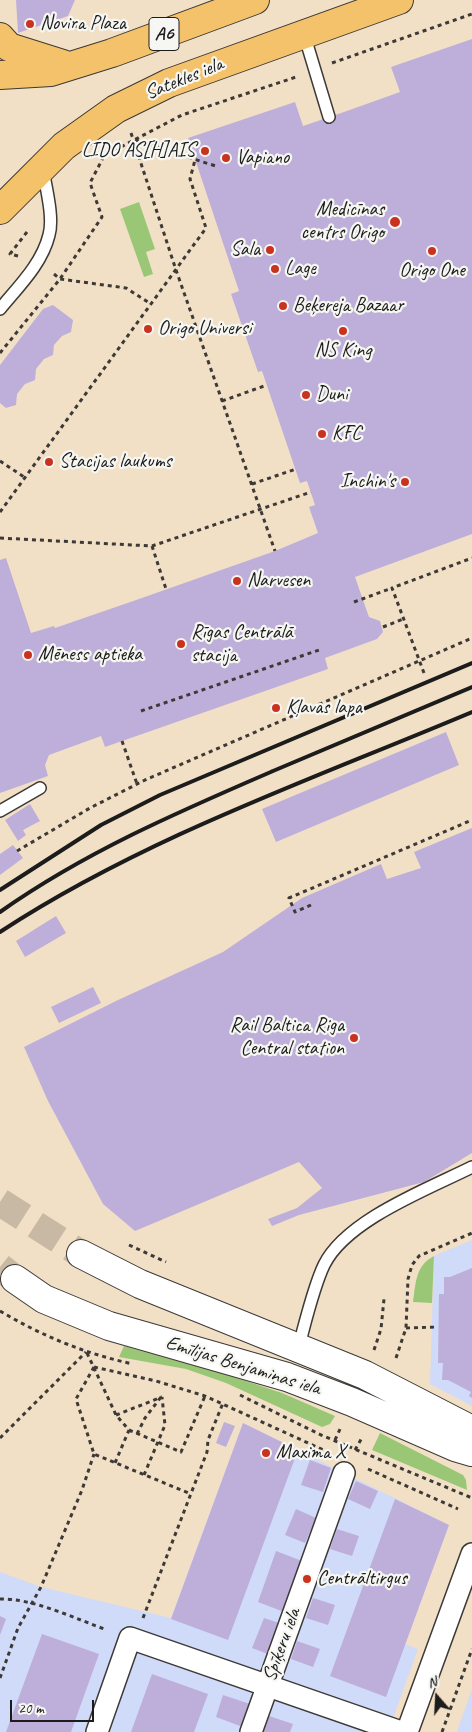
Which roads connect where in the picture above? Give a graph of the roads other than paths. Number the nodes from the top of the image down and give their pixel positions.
1 (255, 0) edge
2 (399, 0) edge
3 (304, 34) junction
4 (0, 38) edge
5 (72, 66) junction
6 (0, 75) edge
7 (329, 117) dead end
8 (42, 166) junction
9 (0, 210) edge
10 (0, 309) edge
11 (40, 788) dead end
12 (0, 811) edge
13 (472, 1167) edge
14 (81, 1254) tunnel mouth
15 (15, 1279) tunnel mouth
16 (298, 1349) junction
17 (472, 1430) edge
18 (472, 1452) edge
19 (343, 1461) road end
20 (472, 1554) edge
21 (267, 1686) junction
22 (97, 1732) edge
23 (251, 1732) edge
24 (401, 1732) edge
25 (407, 1732) edge

1 - 5 highway, A6
2 - 3 highway, Satekles iela
3 - 7 lane
3 - 8 highway, Satekles iela
4 - 5 highway
5 - 6 highway, A6
8 - 9 highway, Satekles iela
8 - 10 lane
11 - 12 lane
13 - 16 lane
14 - 16 street, Emīlijas Benjamiņas iela
15 - 18 street, Emīlijas Benjamiņas iela
16 - 17 street, Emīlijas Benjamiņas iela
19 - 21 street, Spīķeru iela
20 - 25 street
21 - 22 street
21 - 23 street, Spīķeru iela
21 - 24 street

